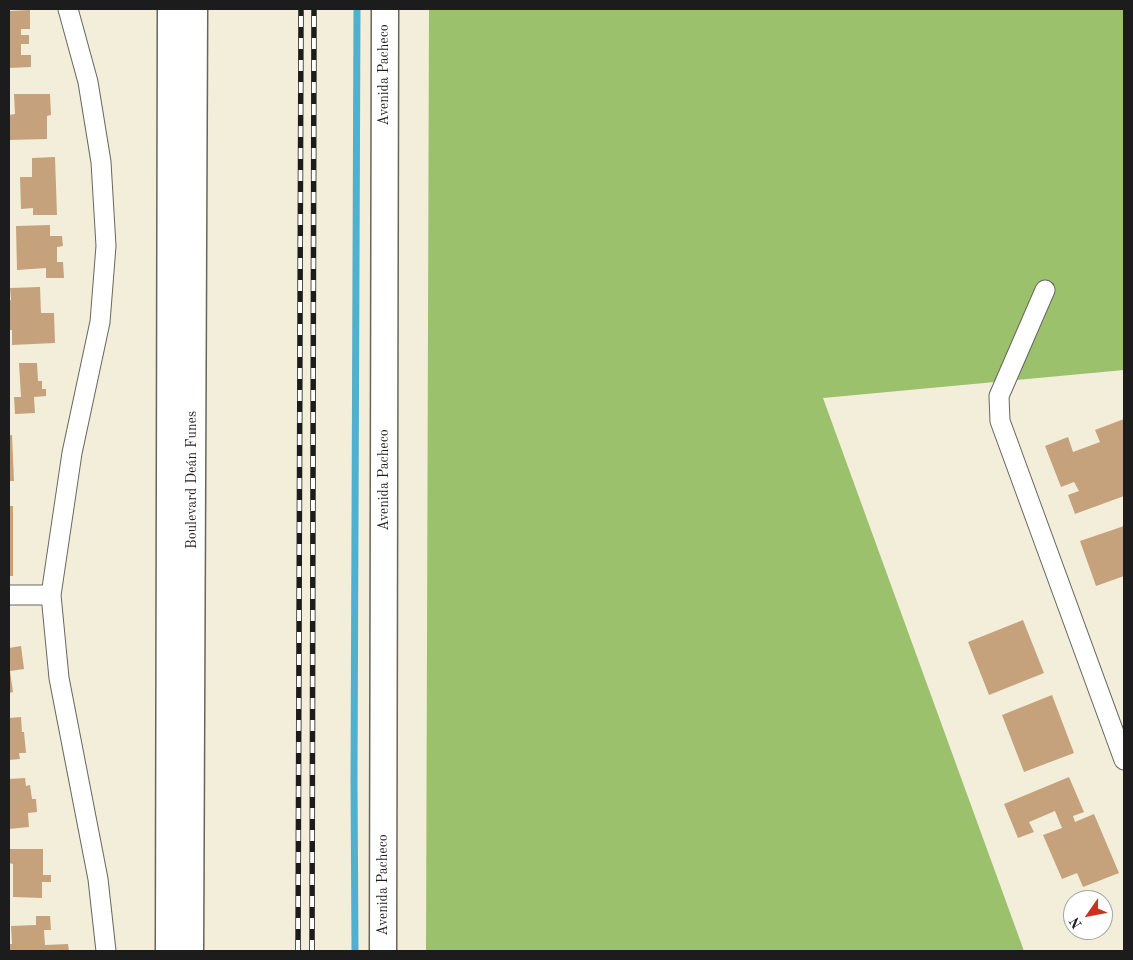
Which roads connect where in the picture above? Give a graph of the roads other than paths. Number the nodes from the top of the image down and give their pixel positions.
1 (68, 9) edge
2 (171, 9) edge
3 (194, 9) edge
4 (385, 9) edge
5 (1045, 290) dead end
6 (9, 595) edge
7 (50, 595) junction
8 (1124, 760) edge
9 (106, 951) edge
10 (168, 951) edge
11 (190, 951) edge
12 (383, 951) edge

1 - 7 street
2 - 10 main road, Boulevard Deán Funes
3 - 11 main road, Boulevard Deán Funes
4 - 12 main road, Avenida Pacheco
5 - 8 street
6 - 7 street
7 - 9 street

